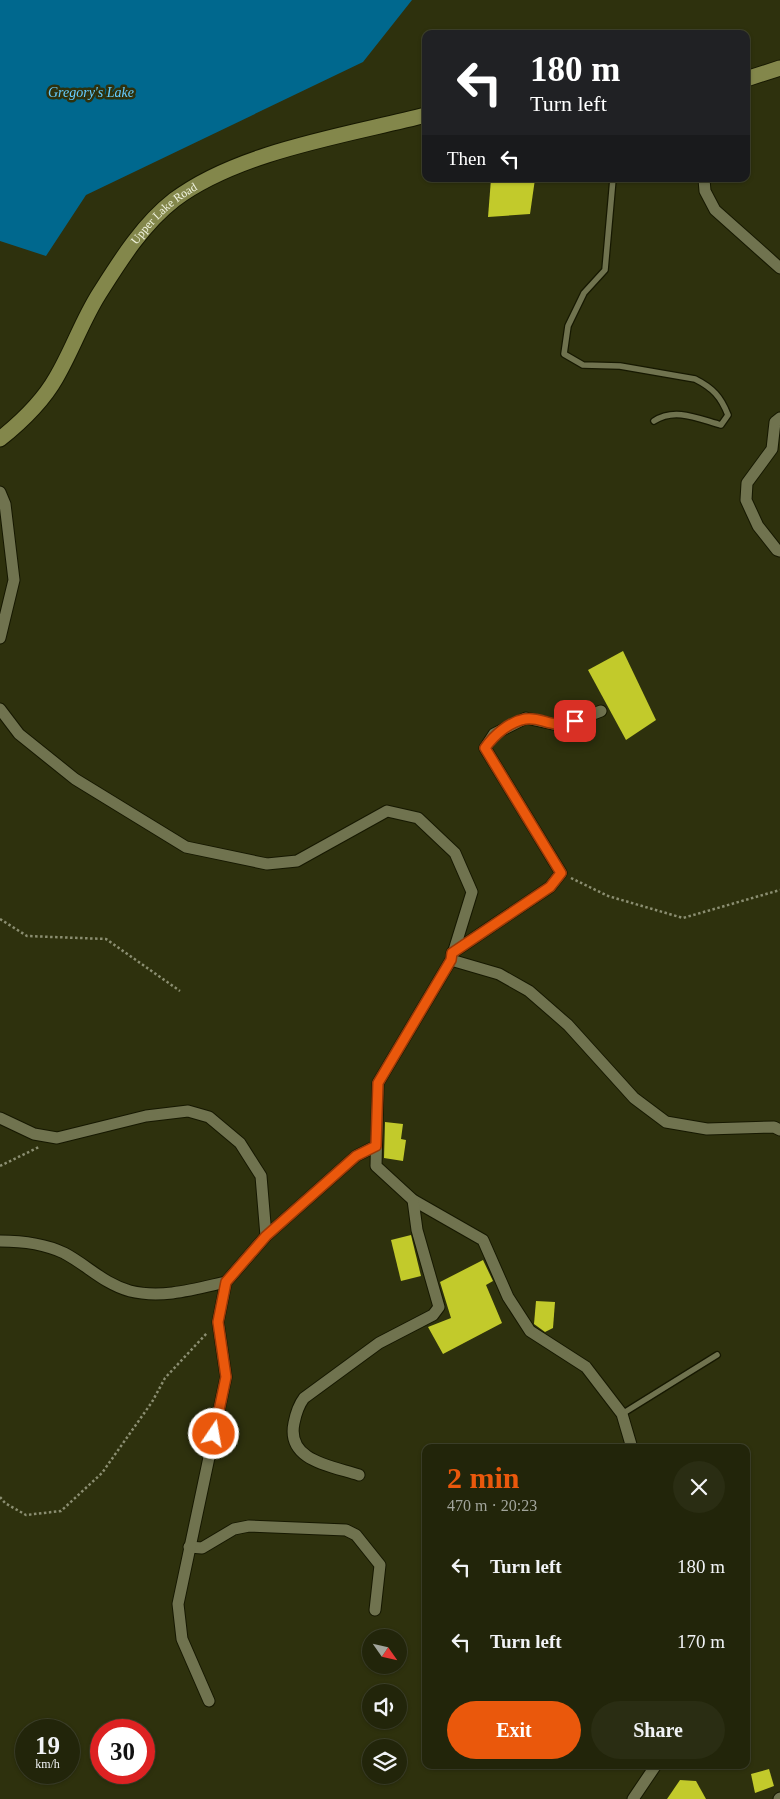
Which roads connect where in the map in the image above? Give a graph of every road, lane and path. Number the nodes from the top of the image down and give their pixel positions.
1 (780, 68) edge
2 (750, 79) edge
3 (422, 116) edge
4 (613, 182) edge
5 (704, 182) edge
6 (780, 268) edge
7 (780, 418) edge
8 (654, 421) dead end
9 (0, 439) edge
10 (0, 492) edge
11 (780, 551) edge
12 (0, 638) edge
13 (0, 709) edge
14 (601, 710) dead end
15 (561, 873) junction
16 (780, 890) edge
17 (0, 919) edge
18 (452, 956) junction
19 (180, 991) dead end
20 (0, 1118) edge
21 (780, 1130) edge
22 (57, 1138) junction
23 (376, 1146) junction
24 (0, 1166) edge
25 (413, 1200) junction
26 (266, 1236) junction
27 (0, 1241) edge
28 (226, 1282) junction
29 (218, 1322) junction
30 (717, 1355) dead end
31 (622, 1414) junction
32 (631, 1444) edge
33 (359, 1474) dead end
34 (0, 1497) edge
35 (189, 1547) junction
36 (375, 1610) dead end
37 (210, 1700) dead end
38 (653, 1769) edge
39 (633, 1799) edge

1 - 2 street
3 - 9 street, Upper Lake Road
4 - 8 lane
5 - 6 street
7 - 11 street
10 - 12 street
13 - 18 street
14 - 15 street
15 - 16 path
15 - 18 street
17 - 19 path
18 - 21 street
18 - 23 street
20 - 22 street
22 - 24 path
22 - 26 street
23 - 25 street
23 - 26 street
25 - 31 street
25 - 33 street
26 - 28 street
27 - 28 street
28 - 29 street
29 - 34 path
29 - 35 street
30 - 31 lane
31 - 32 street
35 - 36 street
35 - 37 street
38 - 39 street

